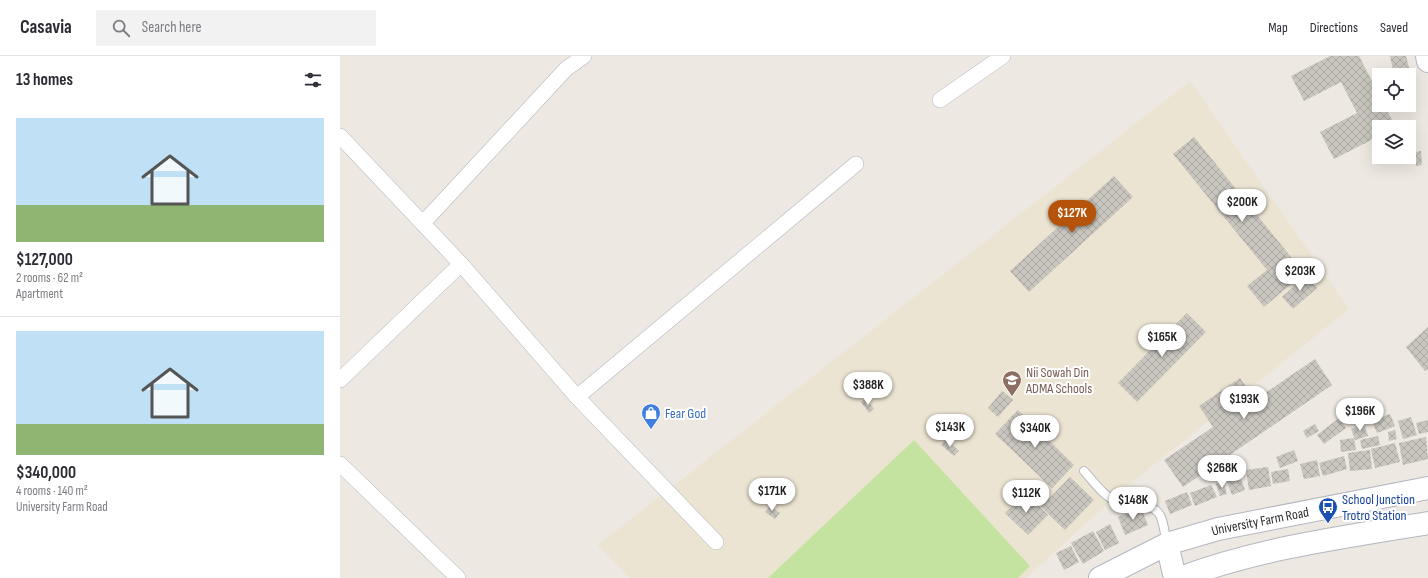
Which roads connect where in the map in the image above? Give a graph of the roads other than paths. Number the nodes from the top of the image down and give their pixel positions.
1 (584, 56) edge
2 (1003, 56) edge
3 (1427, 56) edge
4 (1428, 60) edge
5 (940, 100) dead end
6 (340, 136) edge
7 (856, 164) dead end
8 (423, 223) junction
9 (461, 264) junction
10 (340, 380) edge
11 (577, 397) junction
12 (340, 464) edge
13 (1084, 471) dead end
14 (1428, 488) edge
15 (1428, 523) edge
16 (1176, 541) junction
17 (716, 542) dead end
18 (1185, 577) edge
19 (458, 578) edge
20 (1100, 578) edge

1 - 8 street
2 - 5 street
3 - 4 street
6 - 8 street
7 - 11 street
8 - 9 street
9 - 10 street
9 - 11 street
11 - 17 street
12 - 19 street
13 - 16 lane
14 - 16 street, University Farm Road
15 - 18 street
16 - 18 street
16 - 20 street, University Farm Road

